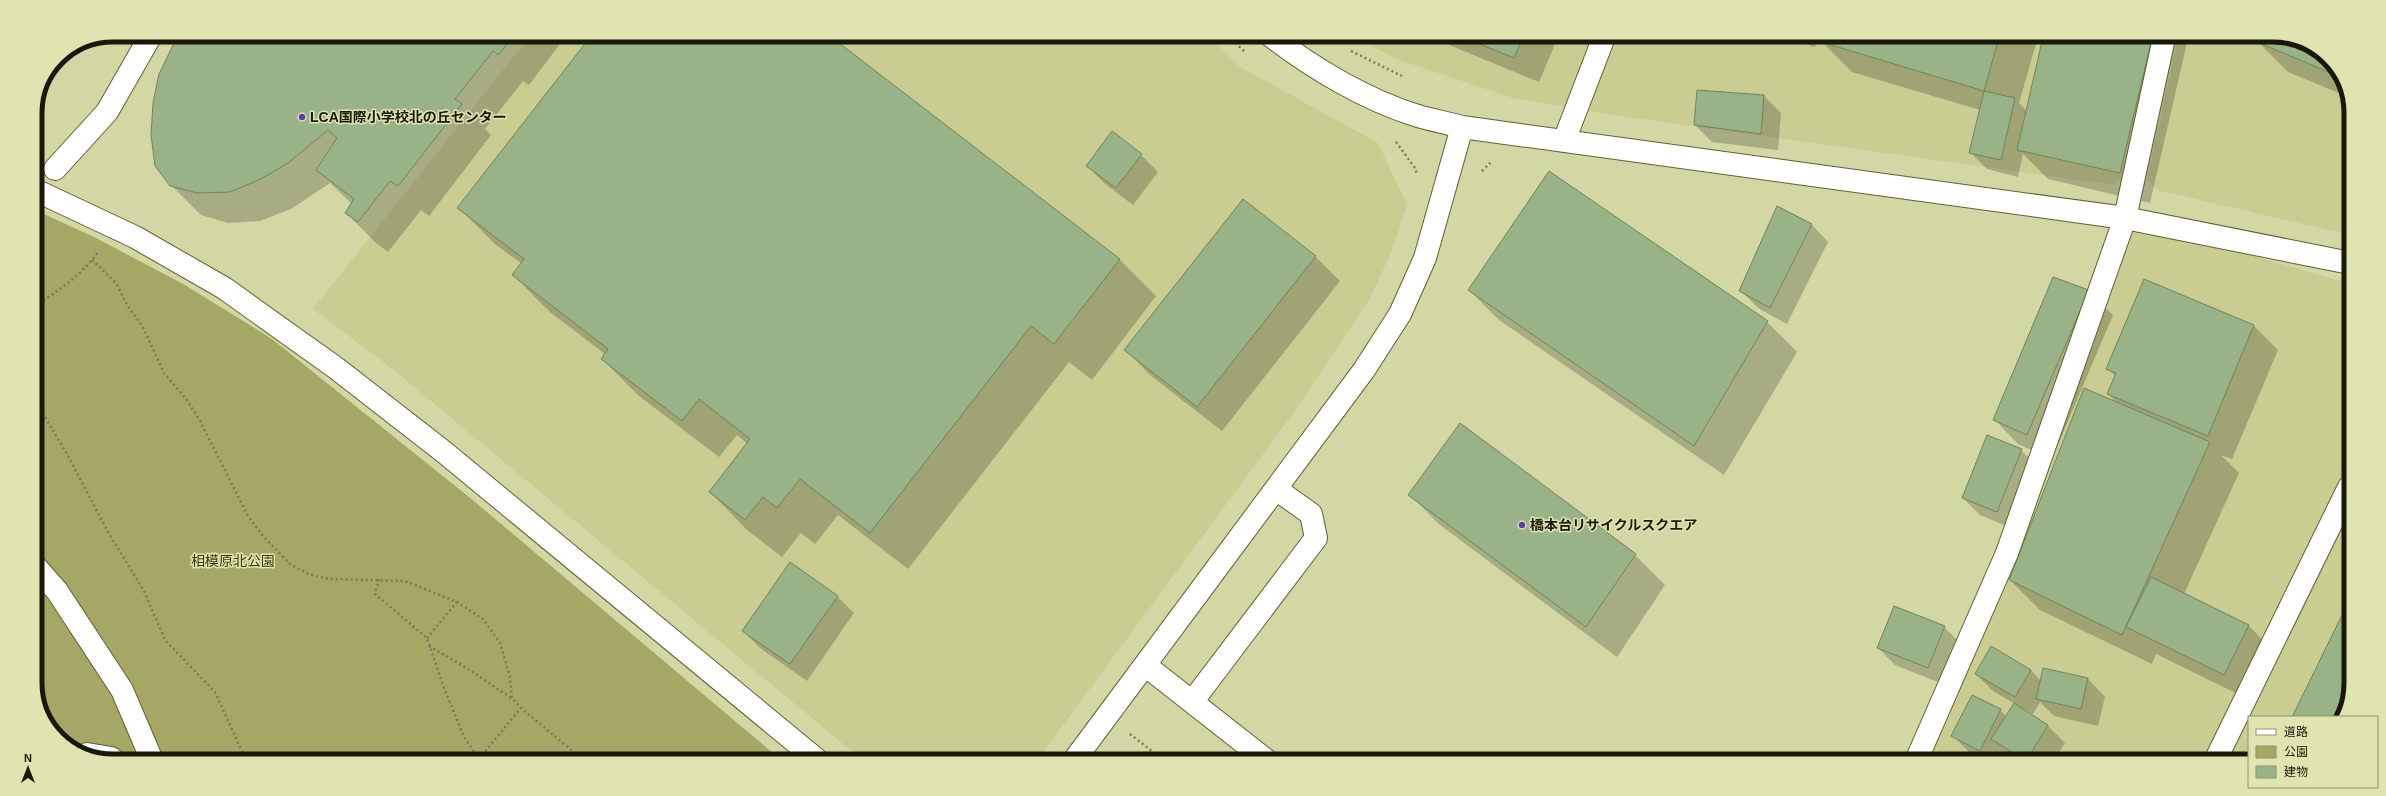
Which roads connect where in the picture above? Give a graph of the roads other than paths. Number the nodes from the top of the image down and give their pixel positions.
1 (147, 42) edge
2 (1279, 42) edge
3 (1602, 42) edge
4 (2163, 42) edge
5 (1462, 127) junction
6 (1564, 141) junction
7 (55, 169) dead end
8 (42, 193) edge
9 (2125, 218) junction
10 (2344, 262) edge
11 (1276, 489) junction
12 (2344, 497) edge
13 (42, 574) edge
14 (1145, 665) junction
15 (1192, 702) junction
16 (149, 754) edge
17 (810, 754) edge
18 (1079, 754) edge
19 (1258, 754) edge
20 (1919, 754) edge
21 (2218, 754) edge

1 - 7 street
2 - 5 street
3 - 6 street
4 - 9 street
5 - 6 street
5 - 11 street
6 - 9 street
8 - 17 street
9 - 10 street
9 - 20 street
11 - 14 street
11 - 15 street
12 - 21 street
13 - 16 street
14 - 15 street
14 - 18 street
15 - 19 street

